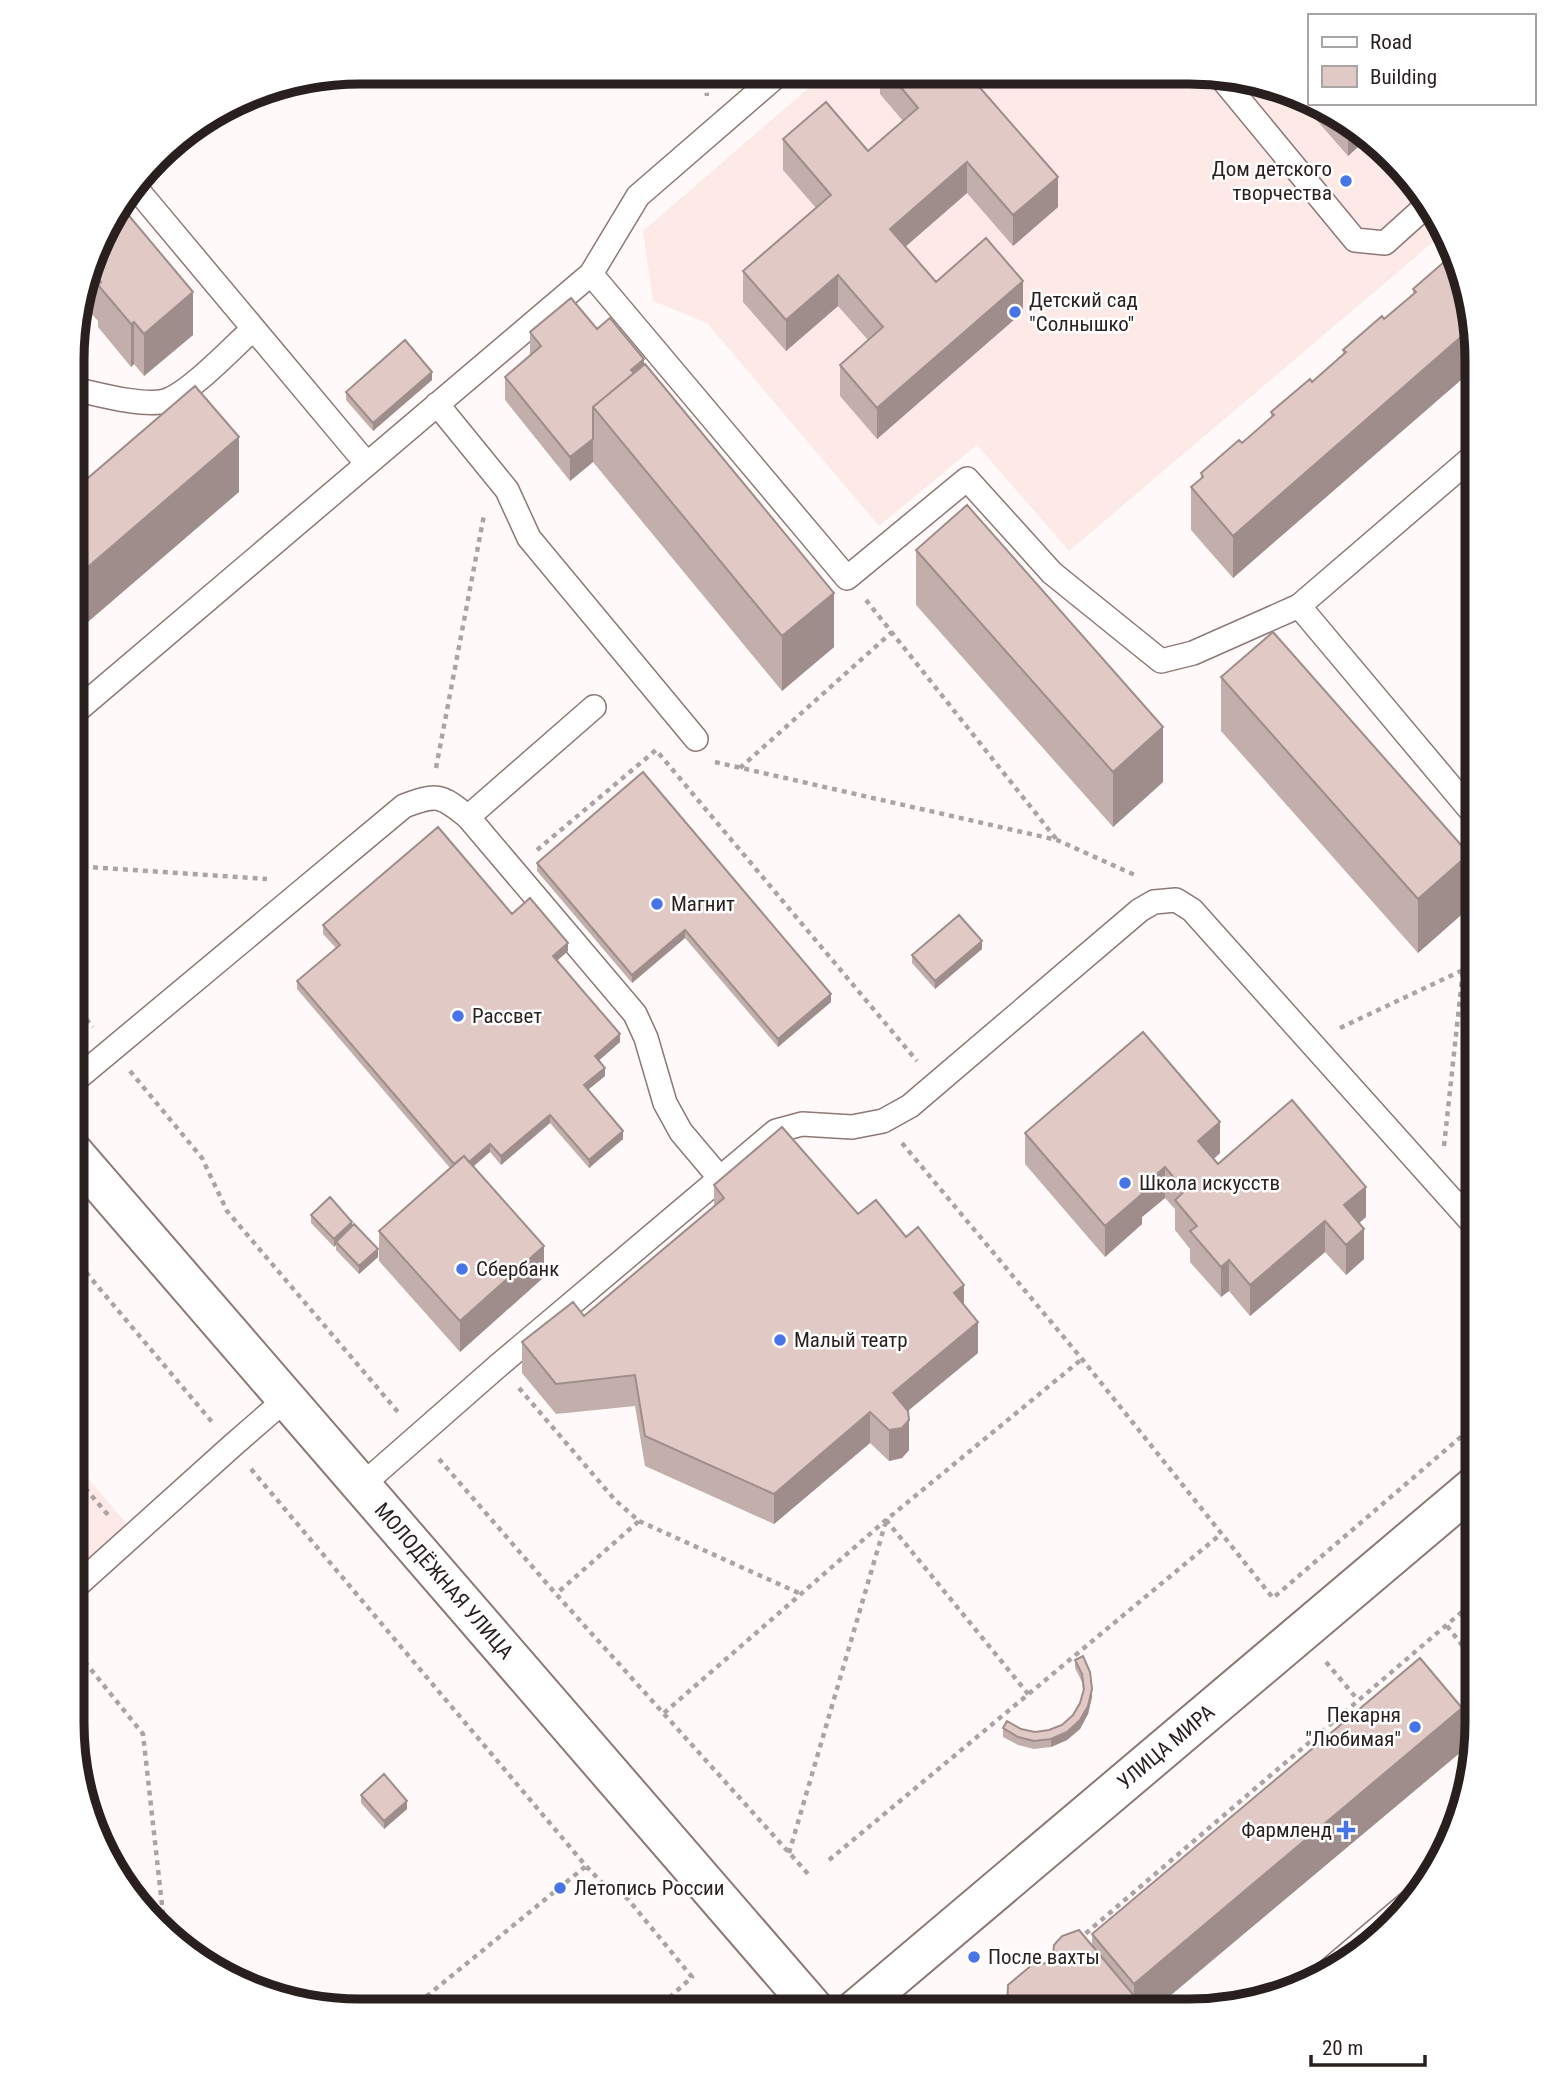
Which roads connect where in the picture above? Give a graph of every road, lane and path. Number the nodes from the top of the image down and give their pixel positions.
1 (767, 84) edge
2 (1228, 87) edge
3 (140, 193) edge
4 (1421, 211) edge
5 (591, 274) junction
6 (253, 329) junction
7 (84, 392) edge
8 (437, 404) junction
9 (1465, 463) edge
10 (367, 464) junction
11 (493, 472) junction
12 (847, 578) junction
13 (1299, 607) junction
14 (892, 632) junction
15 (84, 705) edge
16 (594, 707) dead end
17 (656, 750) junction
18 (700, 750) joint
19 (668, 752) dead end
20 (740, 768) junction
21 (431, 796) junction
22 (1465, 804) edge
23 (468, 817) junction
24 (1057, 840) junction
25 (84, 867) edge
26 (513, 870) junction
27 (313, 882) junction
28 (1176, 900) junction
29 (1465, 967) edge
30 (1463, 970) junction
31 (84, 1017) edge
32 (1311, 1042) junction
33 (112, 1049) junction
34 (84, 1073) edge
35 (936, 1083) junction
36 (883, 1121) junction
37 (84, 1165) edge
38 (719, 1177) junction
39 (1440, 1188) junction
40 (1465, 1215) edge
41 (84, 1270) edge
42 (1082, 1359) junction
43 (499, 1365) junction
44 (286, 1399) junction
45 (1465, 1433) edge
46 (418, 1436) junction
47 (232, 1446) junction
48 (361, 1486) junction
49 (1465, 1494) edge
50 (886, 1520) junction
51 (639, 1521) junction
52 (1221, 1534) junction
53 (84, 1579) edge
54 (556, 1594) junction
55 (801, 1594) junction
56 (1465, 1609) edge
57 (1446, 1626) junction
58 (1465, 1649) edge
59 (84, 1661) edge
60 (1326, 1662) dead end
61 (1029, 1696) junction
62 (1358, 1700) junction
63 (664, 1713) junction
64 (789, 1853) junction
65 (829, 1860) dead end
66 (586, 1866) junction
67 (810, 1875) dead end
68 (163, 1916) edge
69 (1068, 1948) edge
70 (1017, 1993) edge
71 (423, 1999) edge
72 (668, 1999) edge
73 (805, 1999) edge
74 (868, 1999) edge
75 (1010, 1999) edge

1 - 5 lane
2 - 4 lane
3 - 6 lane
5 - 8 lane
5 - 12 lane
6 - 7 lane
6 - 10 lane
8 - 10 lane
8 - 11 lane
9 - 13 lane
10 - 15 lane
11 - 18 lane
11 - 21 path
12 - 13 lane
12 - 14 path
13 - 22 lane
14 - 20 path
14 - 24 path
16 - 23 lane
17 - 19 path
17 - 26 path
17 - 35 path
18 - 20 path
20 - 24 path
21 - 23 lane
21 - 27 lane
23 - 26 lane
24 - 28 path
25 - 27 path
26 - 38 lane
27 - 33 lane
28 - 32 lane
28 - 35 lane
29 - 30 path
30 - 32 path
30 - 39 path
31 - 33 path
32 - 39 lane
33 - 34 lane
33 - 46 path
35 - 36 lane
36 - 38 lane
36 - 42 path
37 - 44 street, МОЛОДЁЖНАЯ УЛИЦА
38 - 43 lane
39 - 40 lane
41 - 47 path
42 - 50 path
42 - 52 path
43 - 46 lane
43 - 51 path
44 - 47 lane
44 - 48 street, МОЛОДЁЖНАЯ УЛИЦА
45 - 52 path
46 - 48 lane
46 - 54 path
47 - 53 lane
47 - 66 path
48 - 73 street, МОЛОДЁЖНАЯ УЛИЦА
49 - 74 street, УЛИЦА МИРА
50 - 55 path
50 - 61 path
50 - 64 path
51 - 54 path
51 - 55 path
52 - 61 path
54 - 63 path
55 - 63 path
56 - 57 path
57 - 58 path
57 - 62 path
59 - 68 path
60 - 62 path
61 - 65 path
62 - 69 path
63 - 64 path
64 - 67 path
66 - 71 path
66 - 72 path
70 - 75 path

